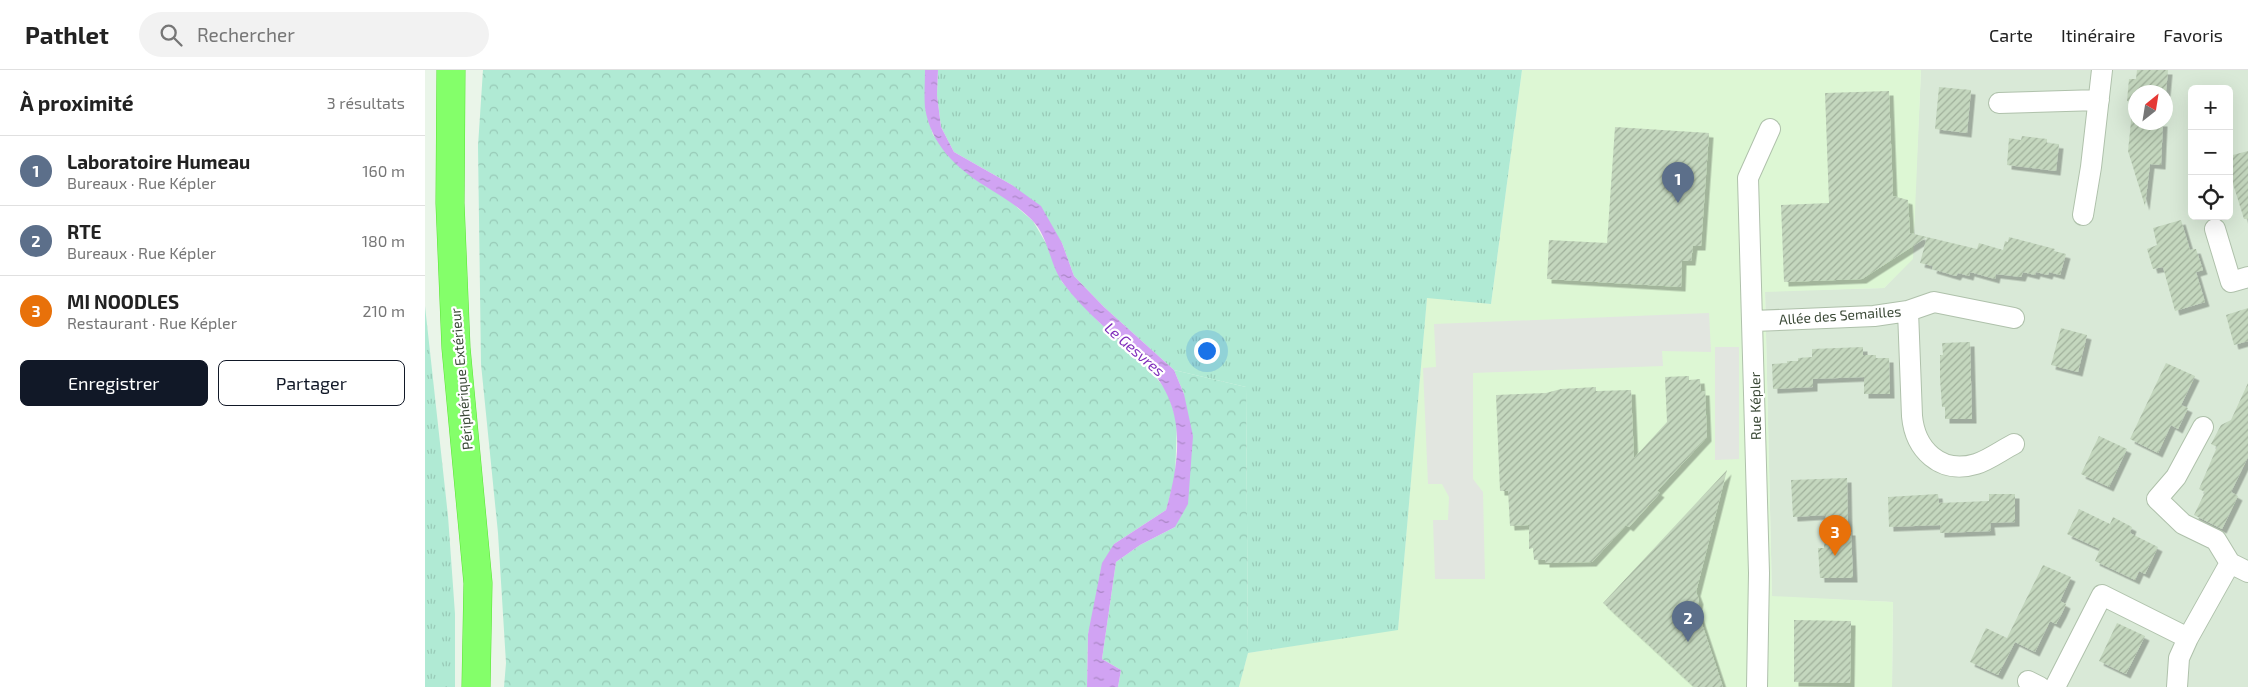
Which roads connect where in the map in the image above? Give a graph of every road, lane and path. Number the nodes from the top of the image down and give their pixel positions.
1 (451, 70) edge
2 (2102, 70) edge
3 (2099, 100) junction
4 (1999, 104) dead end
5 (1770, 129) dead end
6 (2083, 215) dead end
7 (2215, 229) dead end
8 (2248, 277) edge
9 (1909, 310) junction
10 (2014, 318) dead end
11 (1753, 321) junction
12 (2203, 427) dead end
13 (2014, 444) dead end
14 (2230, 563) junction
15 (2248, 572) edge
16 (2188, 638) junction
17 (477, 687) edge
18 (1757, 687) edge
19 (2055, 687) edge
20 (2177, 687) edge

1 - 17 highway, Périphérique Extérieur
2 - 3 street
3 - 4 street
3 - 6 street
5 - 11 street, Rue Képler
7 - 8 street
9 - 10 street, Allée des Semailles
9 - 11 street, Allée des Semailles
9 - 13 street
11 - 18 street, Rue Képler
12 - 14 street
14 - 15 street
14 - 16 street
16 - 19 street
16 - 20 street

